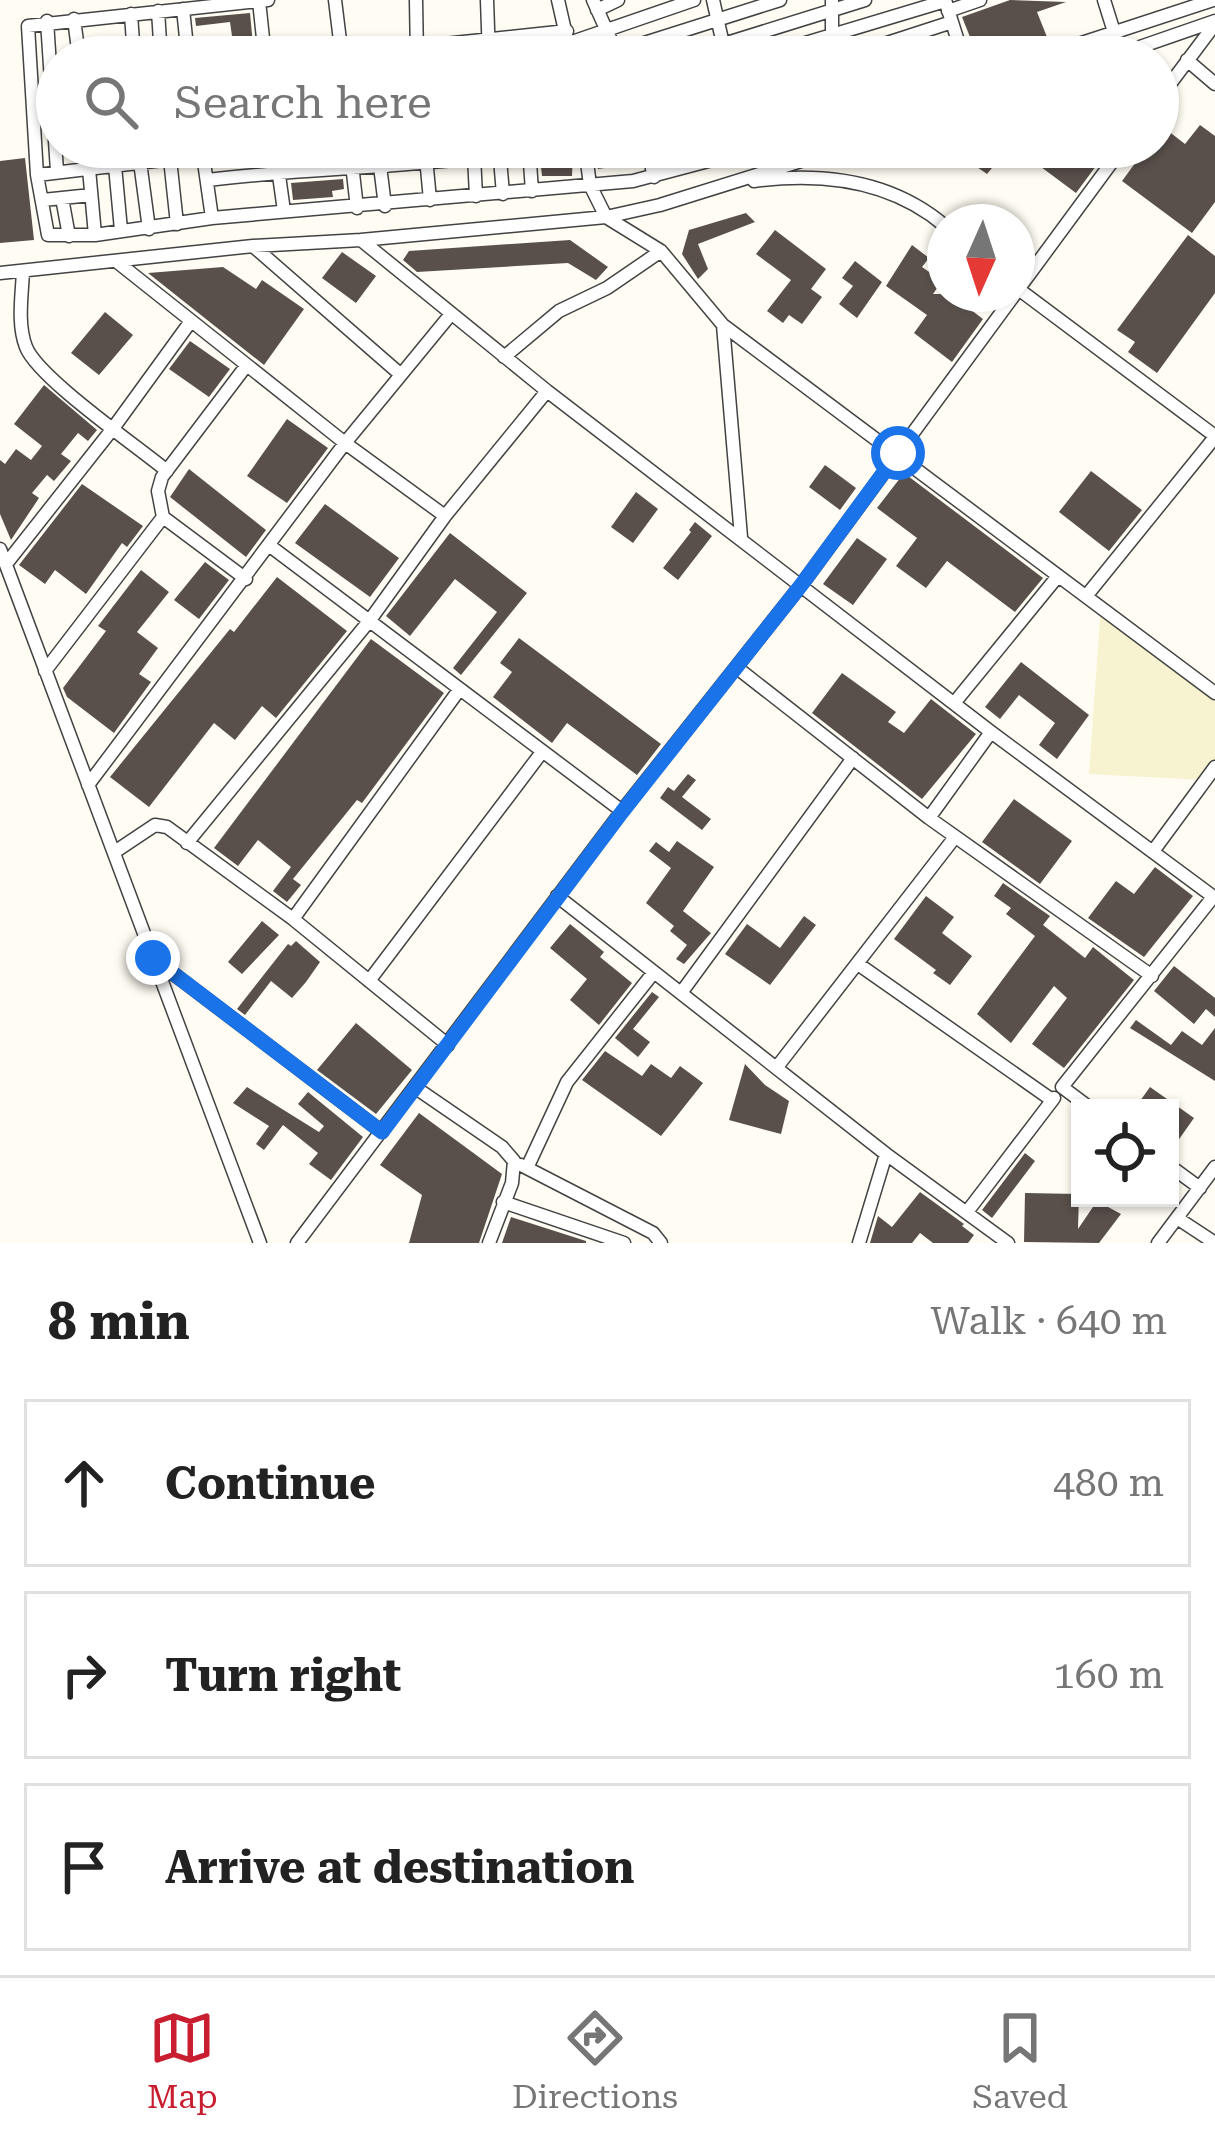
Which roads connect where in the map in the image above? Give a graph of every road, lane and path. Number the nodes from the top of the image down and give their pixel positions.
1 (268, 0) edge
2 (335, 0) edge
3 (416, 0) edge
4 (487, 0) edge
5 (558, 0) edge
6 (617, 0) edge
7 (694, 0) edge
8 (713, 0) edge
9 (779, 0) edge
10 (865, 0) edge
11 (980, 0) edge
12 (1104, 0) edge
13 (1213, 0) edge
14 (259, 1) edge
15 (833, 4) edge
16 (595, 5) edge
17 (170, 8) edge
18 (948, 8) edge
19 (131, 14) junction
20 (74, 19) junction
21 (47, 21) junction
22 (716, 22) junction
23 (1215, 22) edge
24 (609, 30) junction
25 (1114, 32) junction
26 (832, 35) junction
27 (50, 36) edge
28 (76, 36) edge
29 (133, 36) edge
30 (263, 36) edge
31 (340, 36) edge
32 (417, 36) edge
33 (488, 36) edge
34 (567, 36) edge
35 (592, 36) edge
36 (611, 36) edge
37 (674, 36) edge
38 (720, 36) edge
39 (759, 36) edge
40 (829, 36) edge
41 (887, 36) edge
42 (1102, 36) edge
43 (1173, 36) edge
44 (1187, 60) junction
45 (36, 62) edge
46 (29, 63) junction
47 (1179, 71) edge
48 (1215, 84) edge
49 (36, 118) edge
50 (32, 119) junction
51 (36, 164) edge
52 (36, 168) edge
53 (63, 168) edge
54 (98, 168) edge
55 (115, 168) edge
56 (142, 168) edge
57 (171, 168) edge
58 (206, 168) edge
59 (278, 168) edge
60 (316, 168) edge
61 (354, 168) edge
62 (384, 168) edge
63 (427, 168) edge
64 (475, 168) edge
65 (501, 168) edge
66 (534, 168) edge
67 (588, 168) edge
68 (653, 168) edge
69 (685, 168) edge
70 (777, 168) edge
71 (1107, 168) edge
72 (89, 169) junction
73 (63, 171) junction
74 (278, 171) junction
75 (37, 175) junction
76 (654, 177) junction
77 (208, 180) junction
78 (590, 185) junction
79 (717, 186) junction
80 (532, 191) junction
81 (502, 194) junction
82 (92, 195) junction
83 (476, 196) junction
84 (67, 197) junction
85 (43, 200) junction
86 (430, 200) junction
87 (385, 206) junction
88 (357, 208) junction
89 (284, 211) junction
90 (927, 213) edge
91 (606, 217) junction
92 (212, 218) junction
93 (177, 224) junction
94 (149, 229) junction
95 (121, 230) junction
96 (95, 235) junction
97 (69, 236) junction
98 (361, 240) junction
99 (253, 246) junction
100 (661, 251) junction
101 (116, 261) junction
102 (1035, 266) edge
103 (23, 272) junction
104 (0, 273) edge
105 (1035, 303) edge
106 (1001, 312) edge
107 (451, 314) junction
108 (191, 321) junction
109 (723, 325) junction
110 (504, 357) junction
111 (246, 366) junction
112 (400, 374) junction
113 (547, 391) junction
114 (114, 428) junction
115 (1215, 436) edge
116 (345, 443) junction
117 (898, 453) junction
118 (167, 472) junction
119 (445, 516) junction
120 (163, 517) junction
121 (740, 537) junction
122 (270, 546) junction
123 (0, 549) edge
124 (6, 564) junction
125 (1058, 576) junction
126 (246, 579) junction
127 (802, 584) junction
128 (1087, 596) junction
129 (370, 620) junction
130 (736, 668) junction
131 (45, 671) junction
132 (459, 690) junction
133 (1215, 693) edge
134 (956, 702) junction
135 (991, 732) junction
136 (542, 752) junction
137 (853, 758) junction
138 (1215, 767) edge
139 (88, 784) junction
140 (622, 812) junction
141 (929, 818) junction
142 (955, 837) junction
143 (187, 843) junction
144 (1154, 850) junction
145 (116, 851) junction
146 (557, 896) junction
147 (1214, 897) edge
148 (293, 919) junction
149 (153, 958) junction
150 (858, 964) junction
151 (654, 972) junction
152 (1152, 976) junction
153 (369, 981) junction
154 (681, 992) junction
155 (448, 1045) junction
156 (777, 1067) junction
157 (416, 1088) junction
158 (1062, 1088) junction
159 (1077, 1099) edge
160 (1052, 1100) junction
161 (382, 1132) junction
162 (886, 1154) junction
163 (520, 1164) junction
164 (1215, 1167) edge
165 (1179, 1173) edge
166 (1199, 1188) junction
167 (503, 1202) junction
168 (967, 1212) junction
169 (1177, 1218) junction
170 (260, 1243) edge
171 (297, 1243) edge
172 (489, 1243) edge
173 (624, 1243) edge
174 (661, 1243) edge
175 (859, 1243) edge
176 (1008, 1243) edge
177 (1158, 1243) edge
178 (1215, 1243) edge

1 - 14 street
2 - 31 street
3 - 32 street
4 - 33 street
5 - 34 street
6 - 16 street
7 - 24 street
8 - 22 street
9 - 22 street
10 - 15 street
11 - 18 street
12 - 25 street
13 - 25 street
14 - 17 street
14 - 30 street
15 - 26 street
15 - 39 street
16 - 24 street
17 - 19 street
18 - 26 street
18 - 41 street
19 - 20 street
19 - 29 street
20 - 21 street
20 - 28 street
21 - 27 street
21 - 46 street
22 - 37 street
22 - 38 street
23 - 43 street
23 - 44 street
24 - 35 street
24 - 36 street
25 - 42 street
26 - 40 street
44 - 47 street
44 - 48 street
45 - 46 street
46 - 50 street
49 - 50 street
50 - 51 street
52 - 75 street
53 - 73 street
54 - 72 street
55 - 95 street
56 - 94 street
57 - 93 street
58 - 77 street
59 - 74 street
60 - 74 street
61 - 88 street
62 - 87 street
63 - 86 street
64 - 83 street
65 - 81 street
66 - 80 street
67 - 78 street
68 - 76 street
69 - 76 street
70 - 79 street
71 - 102 street
72 - 73 street
72 - 82 street
73 - 75 street
73 - 84 street
74 - 77 street
74 - 89 street
75 - 85 street
76 - 78 street
77 - 92 street
78 - 80 street
78 - 91 street
79 - 90 street
79 - 91 street
80 - 81 street
81 - 83 street
82 - 84 street
82 - 96 street
83 - 86 street
84 - 85 street
84 - 97 street
85 - 97 street
86 - 87 street
87 - 88 street
88 - 89 street
89 - 92 street
91 - 98 street
91 - 100 street
92 - 93 street
93 - 94 street
94 - 95 street
95 - 96 street
96 - 97 street
98 - 99 street
98 - 107 street
99 - 101 street
99 - 112 street
100 - 109 street
100 - 110 street
101 - 103 street
101 - 108 street
103 - 104 street
103 - 114 street
105 - 115 street
106 - 117 street
107 - 110 street
107 - 112 street
108 - 111 street
108 - 114 street
109 - 117 street
109 - 121 street
110 - 113 street
111 - 116 street
111 - 118 street
112 - 116 street
113 - 119 street
113 - 121 street
114 - 118 street
114 - 124 street
115 - 128 street
116 - 119 street
116 - 122 street
117 - 125 street
117 - 127 street
118 - 120 street
119 - 129 street
120 - 126 street
120 - 131 street
121 - 127 street
122 - 126 street
122 - 129 street
123 - 124 street
124 - 131 street
125 - 128 street
125 - 134 street
126 - 139 street
127 - 130 street
127 - 134 street
128 - 133 street
129 - 132 street
129 - 143 street
130 - 137 street
130 - 140 street
131 - 139 street
132 - 136 street
132 - 148 street
134 - 135 street
135 - 141 street
135 - 144 street
136 - 140 street
136 - 153 street
137 - 141 street
137 - 154 street
138 - 144 street
139 - 145 street
140 - 146 street
141 - 142 street
142 - 150 street
142 - 152 street
143 - 145 street
143 - 148 street
144 - 147 street
145 - 149 street
146 - 151 street
146 - 155 street
147 - 152 street
148 - 153 street
149 - 161 street
149 - 170 street
150 - 156 street
150 - 160 street
151 - 154 street
151 - 163 street
152 - 158 street
153 - 155 street
154 - 156 street
155 - 157 street
156 - 162 street
157 - 161 street
157 - 163 street
158 - 159 street
158 - 160 street
160 - 168 street
161 - 171 street
162 - 168 street
162 - 175 street
163 - 167 street
163 - 174 street
164 - 166 street
165 - 166 street
166 - 169 street
167 - 172 street
167 - 173 street
168 - 176 street
169 - 177 street
169 - 178 street

